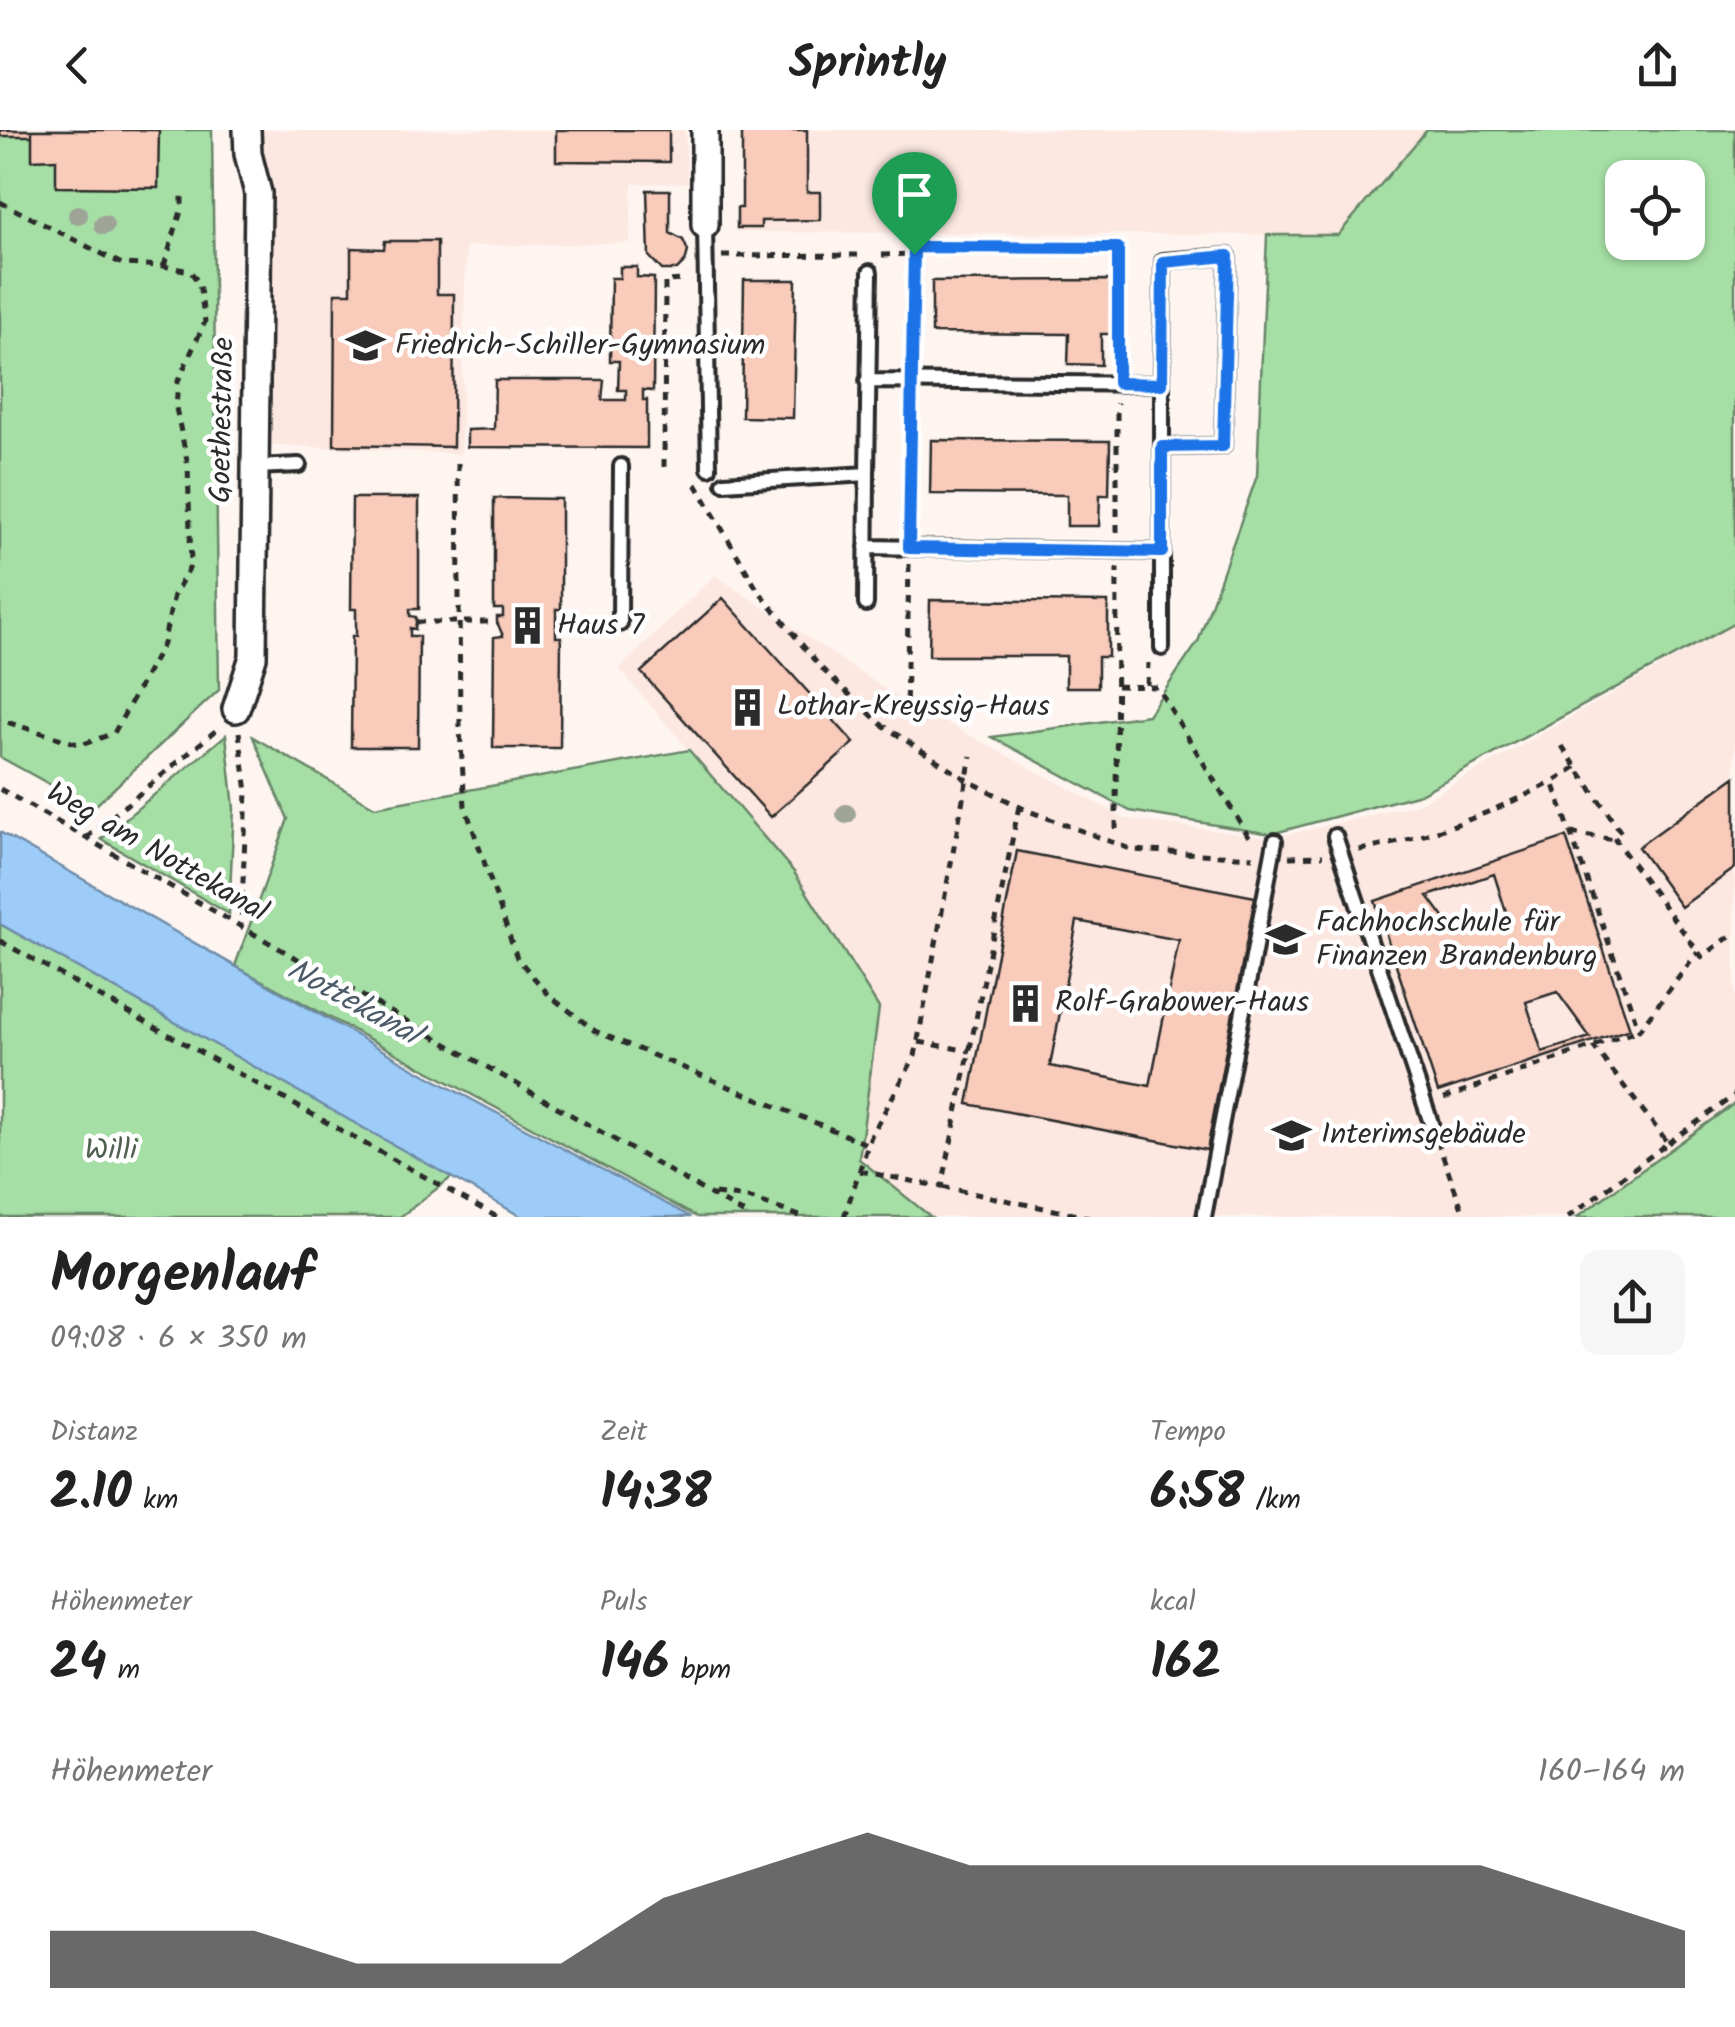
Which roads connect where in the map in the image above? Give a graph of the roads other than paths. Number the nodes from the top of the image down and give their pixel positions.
1 (247, 130) edge
2 (705, 130) edge
3 (705, 225) joint
4 (870, 272) dead end
5 (867, 381) junction
6 (1162, 384) junction
7 (1162, 447) junction
8 (299, 466) dead end
9 (621, 466) dead end
10 (255, 467) junction
11 (709, 468) dead end
12 (866, 474) junction
13 (724, 483) dead end
14 (866, 547) junction
15 (1162, 552) junction
16 (866, 604) dead end
17 (620, 624) dead end
18 (1162, 648) dead end
19 (236, 709) road end
20 (1334, 836) dead end
21 (1275, 841) dead end
22 (1431, 1123) road end
23 (1204, 1217) edge

1 - 10 street, Goethestraße
2 - 3 street
3 - 11 lane
4 - 5 lane
5 - 6 lane
5 - 12 lane
6 - 7 lane
6 - 7 lane
7 - 15 lane
8 - 10 lane
9 - 17 lane
10 - 19 street, Goethestraße
12 - 13 lane
12 - 14 lane
14 - 15 lane
14 - 16 lane
15 - 18 lane
20 - 22 lane
21 - 23 lane

